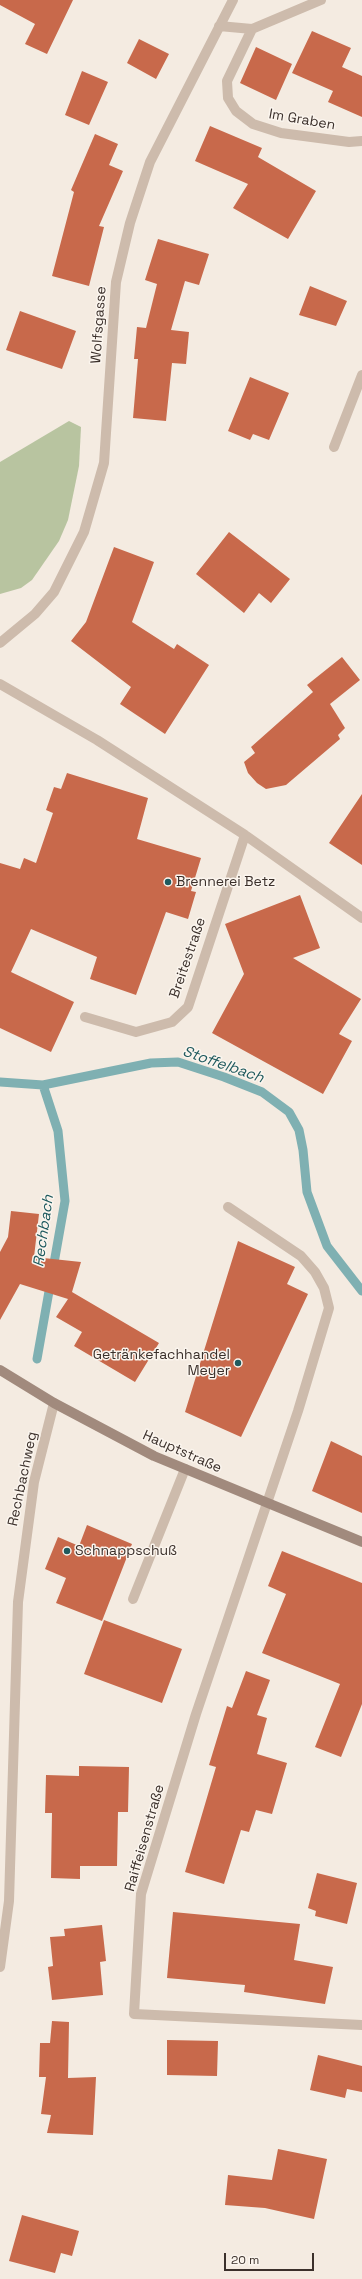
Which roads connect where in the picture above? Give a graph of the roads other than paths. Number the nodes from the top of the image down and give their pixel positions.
1 (233, 0) edge
2 (321, 0) edge
3 (219, 26) junction
4 (252, 29) junction
5 (362, 141) edge
6 (362, 375) edge
7 (334, 447) dead end
8 (0, 643) edge
9 (0, 684) edge
10 (245, 835) junction
11 (362, 918) edge
12 (85, 1017) dead end
13 (228, 1207) dead end
14 (0, 1370) edge
15 (54, 1403) junction
16 (185, 1469) junction
17 (267, 1503) junction
18 (362, 1542) edge
19 (133, 1599) dead end
20 (0, 1968) edge
21 (362, 2025) edge

1 - 3 street, Wolfsgasse
2 - 4 street
3 - 4 street
3 - 8 street, Wolfsgasse
4 - 5 street, Im Graben
6 - 7 street
9 - 10 street
10 - 11 street
10 - 12 street, Breitestraße
13 - 17 street
14 - 15 street, Hauptstraße
15 - 16 street, Hauptstraße
15 - 20 street, Rechbachweg
16 - 17 street, Hauptstraße
16 - 19 street
17 - 18 street, Hauptstraße
17 - 21 street, Raiffeisenstraße

